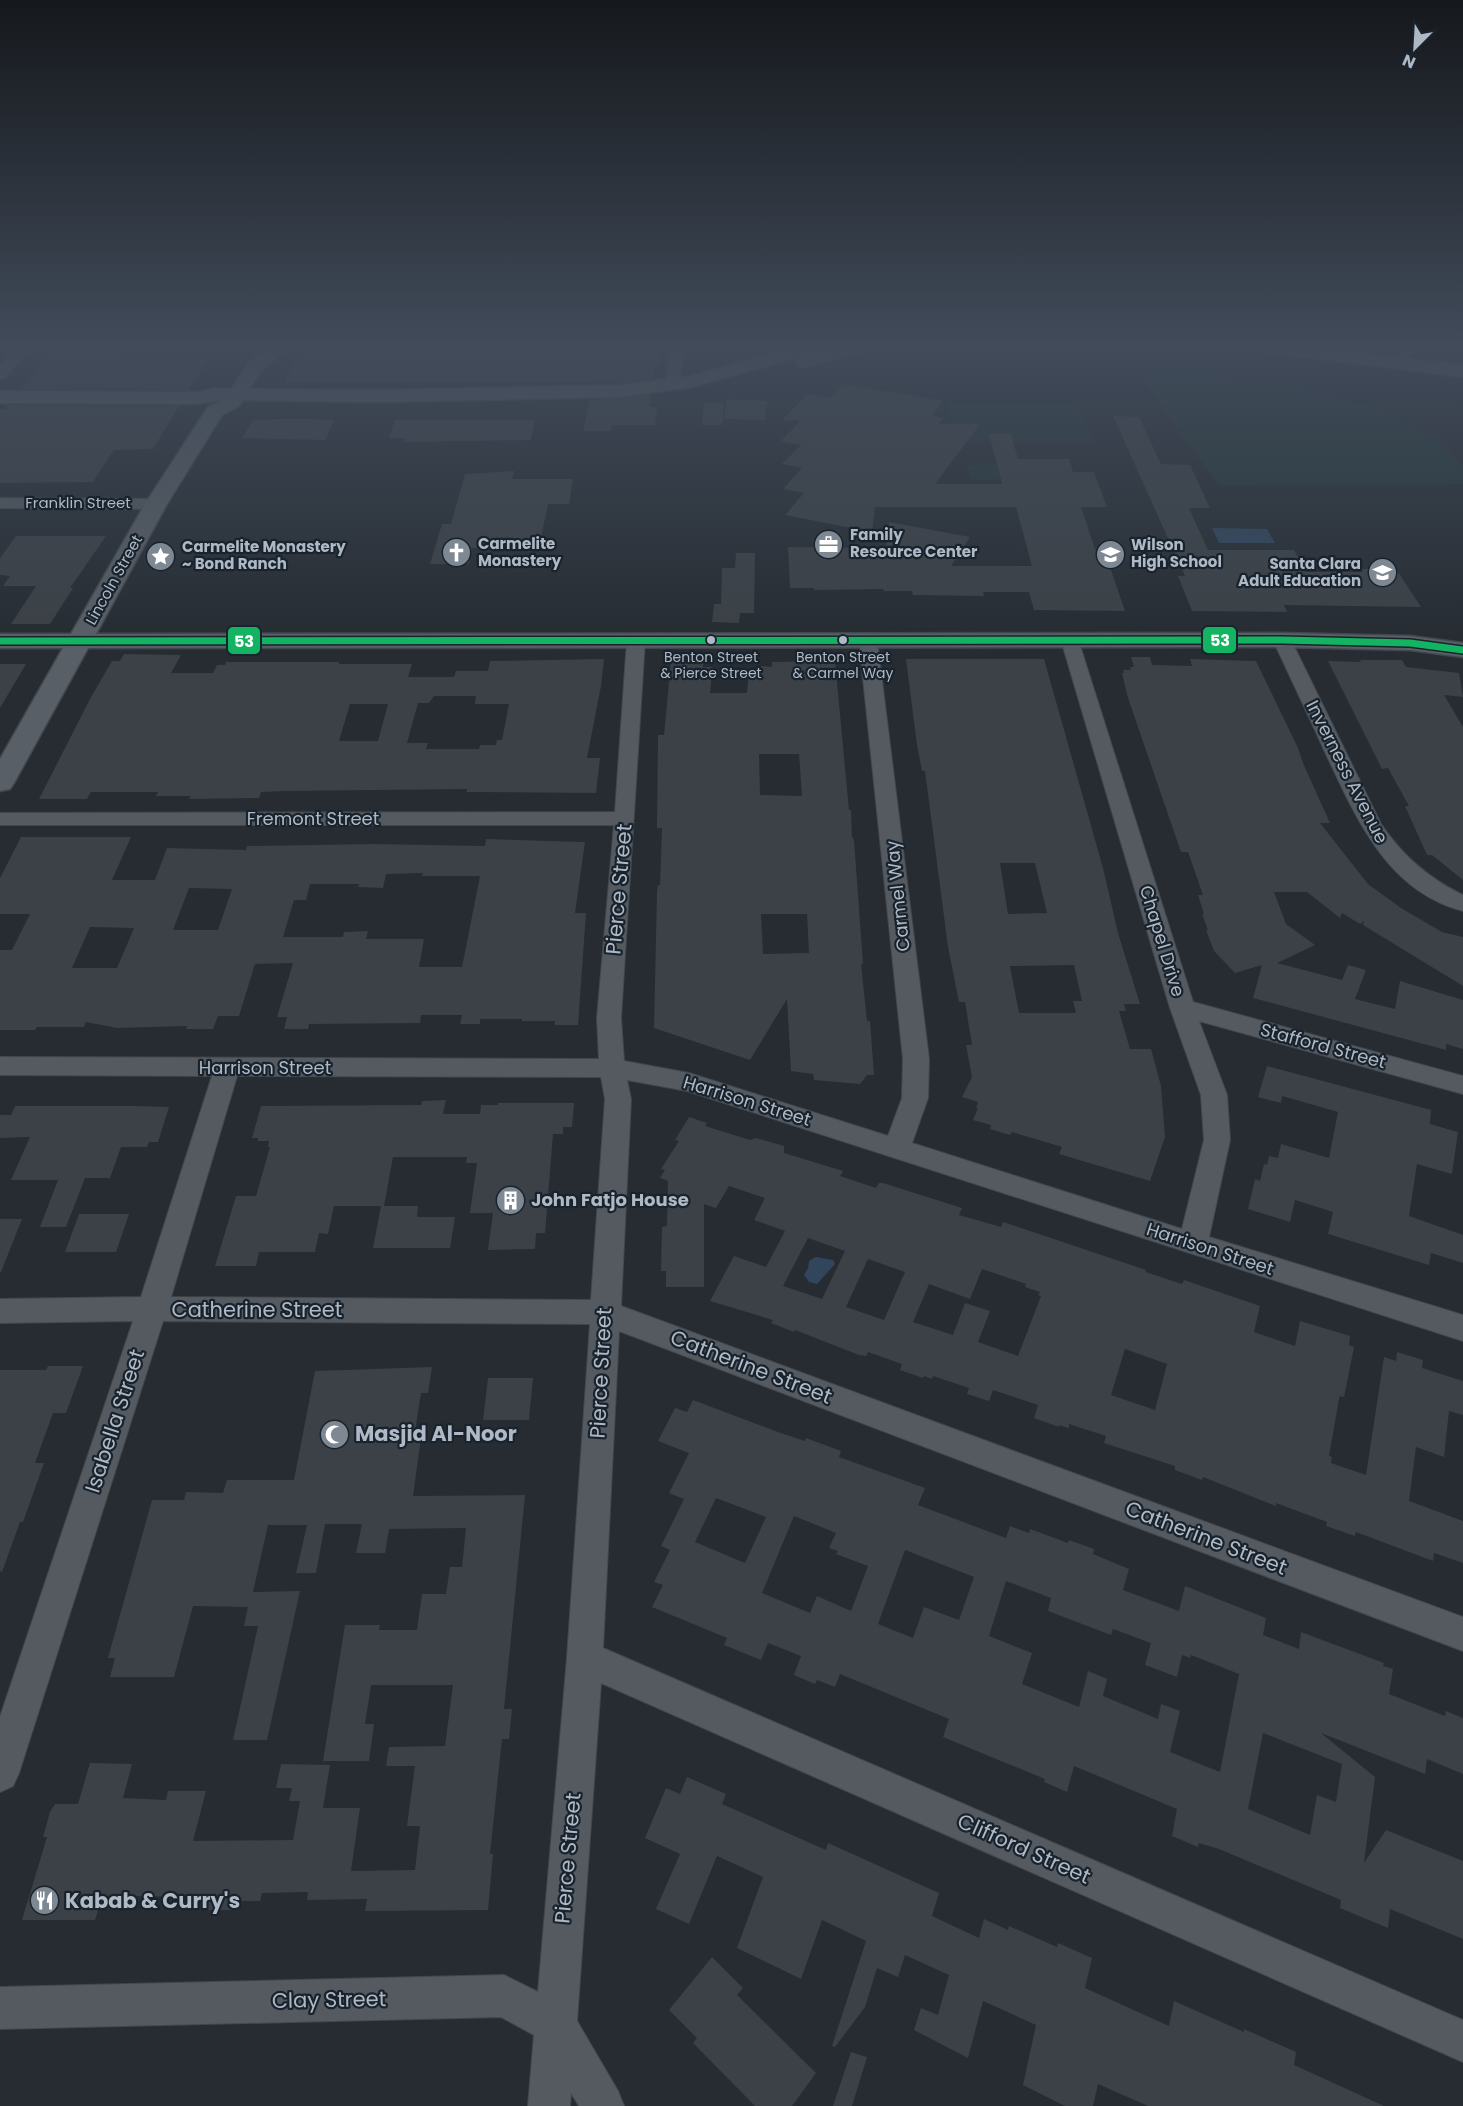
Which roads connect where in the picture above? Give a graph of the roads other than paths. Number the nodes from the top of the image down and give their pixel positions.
1 (193, 441) edge
2 (0, 503) edge
3 (156, 504) junction
4 (0, 640) edge
5 (636, 640) junction
6 (868, 640) junction
7 (1070, 640) junction
8 (1282, 640) junction
9 (81, 641) junction
10 (1463, 650) edge
11 (0, 783) edge
12 (625, 818) junction
13 (0, 819) edge
14 (1463, 904) edge
15 (1182, 1008) junction
16 (0, 1065) edge
17 (226, 1068) junction
18 (612, 1068) junction
19 (1463, 1085) edge
20 (897, 1149) junction
21 (1193, 1244) junction
22 (152, 1309) junction
23 (0, 1311) edge
24 (604, 1312) junction
25 (1463, 1328) edge
26 (1463, 1634) edge
27 (585, 1658) junction
28 (0, 1773) edge
29 (0, 2008) edge
30 (554, 2023) junction
31 (1463, 2041) edge
32 (549, 2106) edge
33 (603, 2106) edge

1 - 3 main road, Lincoln Street
2 - 3 street, Franklin Street
3 - 9 main road, Lincoln Street
4 - 9 main road
5 - 6 main road
5 - 9 main road
5 - 12 street, Pierce Street
6 - 7 main road
6 - 20 street, Carmel Way
7 - 8 main road
7 - 15 street, Chapel Drive
8 - 10 main road
8 - 14 street, Inverness Avenue
9 - 11 main road, Lincoln Street
12 - 13 street, Fremont Street
12 - 18 street, Pierce Street
15 - 19 street, Stafford Street
15 - 21 street, Chapel Drive
16 - 17 street, Harrison Street
17 - 18 street, Harrison Street
17 - 22 street, Isabella Street
18 - 20 street, Harrison Street
18 - 24 street, Pierce Street
20 - 21 street, Harrison Street
21 - 25 street, Harrison Street
22 - 23 street, Catherine Street
22 - 24 street, Catherine Street
22 - 28 street, Isabella Street
24 - 26 street, Catherine Street
24 - 27 street, Pierce Street
27 - 30 street, Pierce Street
27 - 31 street, Clifford Street
29 - 30 street, Clay Street
30 - 32 street, Pierce Street
30 - 33 street

